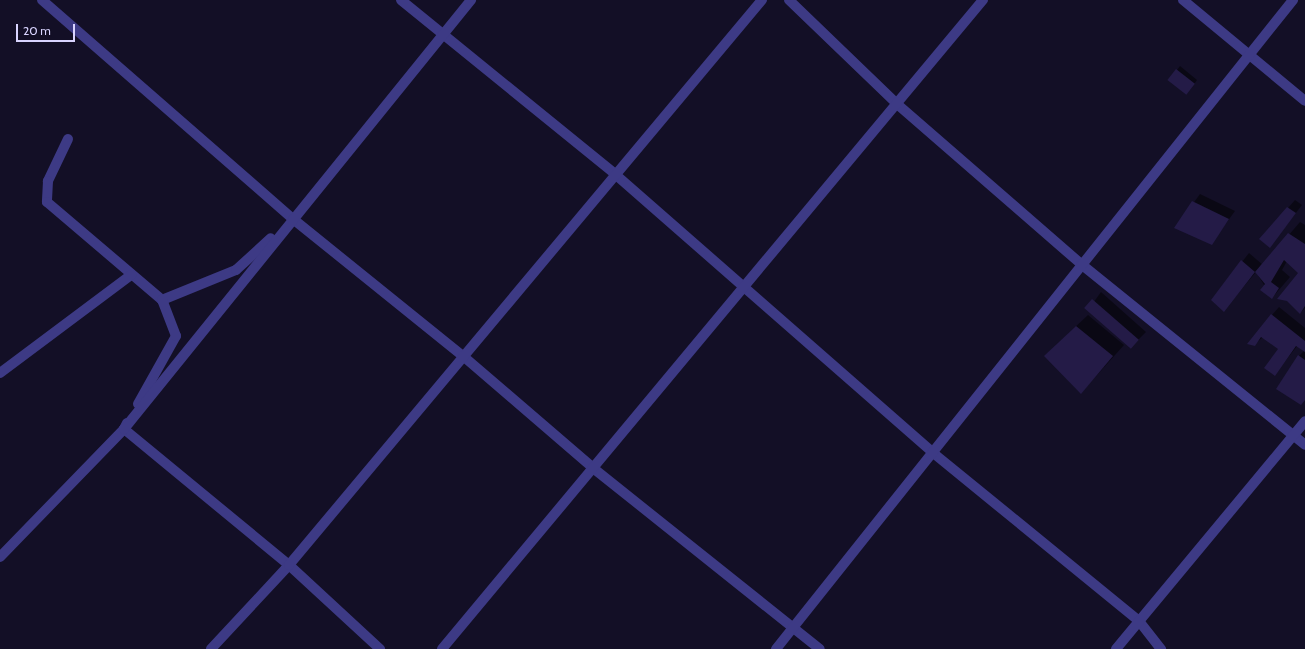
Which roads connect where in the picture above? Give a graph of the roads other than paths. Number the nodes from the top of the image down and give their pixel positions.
1 (42, 0) edge
2 (400, 0) edge
3 (471, 0) edge
4 (762, 0) edge
5 (789, 0) edge
6 (983, 0) edge
7 (1183, 0) edge
8 (1293, 0) edge
9 (444, 35) junction
10 (1250, 54) junction
11 (1305, 101) edge
12 (897, 104) junction
13 (68, 139) dead end
14 (616, 175) junction
15 (293, 219) junction
16 (1081, 264) junction
17 (131, 275) junction
18 (744, 288) junction
19 (162, 300) junction
20 (463, 356) junction
21 (0, 373) edge
22 (1305, 422) edge
23 (124, 429) junction
24 (1294, 435) junction
25 (1305, 445) edge
26 (932, 452) junction
27 (593, 468) junction
28 (0, 557) edge
29 (289, 565) junction
30 (1139, 621) junction
31 (793, 627) junction
32 (211, 649) edge
33 (380, 649) edge
34 (442, 649) edge
35 (776, 649) edge
36 (820, 649) edge
37 (1116, 649) edge
38 (1160, 649) edge

1 - 15 street
2 - 9 street
3 - 9 street
4 - 14 street
5 - 12 street
6 - 12 street
7 - 10 street
8 - 10 street
9 - 14 street
9 - 15 street
10 - 11 street
10 - 16 street
12 - 16 street
12 - 18 street
13 - 17 street
14 - 18 street
14 - 20 street
15 - 19 street
15 - 20 street
15 - 23 street
16 - 24 street
16 - 26 street
17 - 19 street
17 - 21 street
18 - 26 street
18 - 27 street
19 - 23 street
20 - 27 street
20 - 29 street
22 - 24 street
23 - 28 street
23 - 29 street
24 - 25 street
24 - 30 street
26 - 30 street
26 - 31 street
27 - 31 street
27 - 34 street
29 - 32 street
29 - 33 street
30 - 37 street
30 - 38 street
31 - 35 street
31 - 36 street

